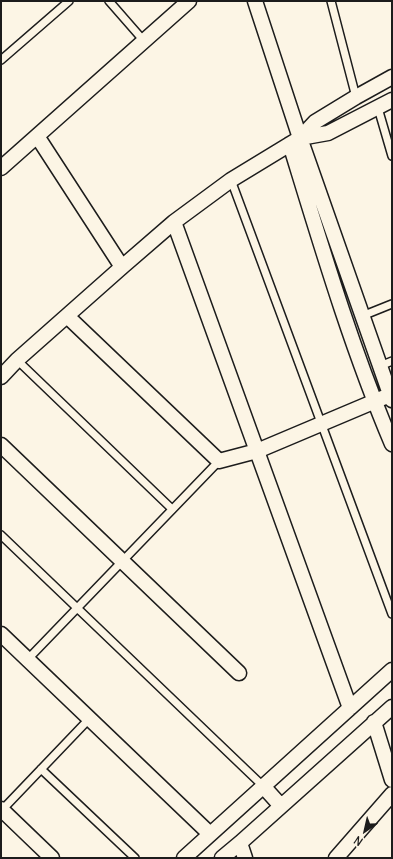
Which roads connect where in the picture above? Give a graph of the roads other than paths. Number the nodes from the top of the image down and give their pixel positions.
1 (68, 1) edge
2 (109, 1) edge
3 (189, 1) edge
4 (255, 1) edge
5 (332, 1) edge
6 (144, 41) junction
7 (1, 60) edge
8 (392, 77) edge
9 (356, 97) junction
10 (392, 100) edge
11 (378, 108) junction
12 (36, 136) junction
13 (295, 141) junction
14 (392, 156) edge
15 (1, 168) edge
16 (231, 180) junction
17 (174, 222) junction
18 (122, 267) junction
19 (392, 304) edge
20 (67, 316) junction
21 (362, 316) junction
22 (17, 360) junction
23 (386, 364) edge
24 (1, 377) edge
25 (391, 396) edge
26 (374, 401) junction
27 (322, 424) junction
28 (392, 444) edge
29 (1, 445) edge
30 (257, 451) junction
31 (219, 460) junction
32 (172, 509) junction
33 (1, 535) edge
34 (122, 561) junction
35 (77, 608) junction
36 (392, 614) edge
37 (1, 634) edge
38 (28, 659) junction
39 (392, 670) edge
40 (239, 673) dead end
41 (392, 707) edge
42 (350, 708) junction
43 (90, 718) junction
44 (374, 722) junction
45 (41, 769) junction
46 (392, 780) edge
47 (264, 786) junction
48 (392, 794) edge
49 (281, 806) junction
50 (1, 810) edge
51 (210, 834) junction
52 (240, 843) junction
53 (52, 858) edge
54 (135, 858) edge
55 (184, 858) edge
56 (222, 858) edge
57 (245, 858) edge
58 (336, 858) edge

1 - 7 lane
2 - 6 lane
3 - 6 street
4 - 13 street
5 - 9 lane
6 - 12 street
8 - 9 street
9 - 13 street
10 - 11 street
11 - 13 street
11 - 14 lane
12 - 15 street
12 - 18 street
13 - 16 street
13 - 21 street
13 - 26 street
16 - 17 street
16 - 27 lane
17 - 18 street
17 - 30 street
18 - 20 street
19 - 21 lane
20 - 22 street
20 - 31 street
21 - 23 street
22 - 24 street
22 - 32 lane
23 - 25 street
25 - 26 street
26 - 27 street
26 - 28 street
27 - 30 street
27 - 36 lane
29 - 34 street
30 - 31 street
30 - 42 street
31 - 32 lane
32 - 34 lane
33 - 35 lane
34 - 35 lane
34 - 40 street
35 - 38 lane
35 - 47 lane
37 - 38 street
38 - 43 street
39 - 42 street
41 - 44 street
42 - 47 street
43 - 45 lane
43 - 51 street
44 - 46 street
44 - 49 street
45 - 50 lane
45 - 54 lane
47 - 49 street
47 - 51 street
48 - 58 street
49 - 52 street
50 - 53 street
51 - 55 street
52 - 56 street
52 - 57 street

